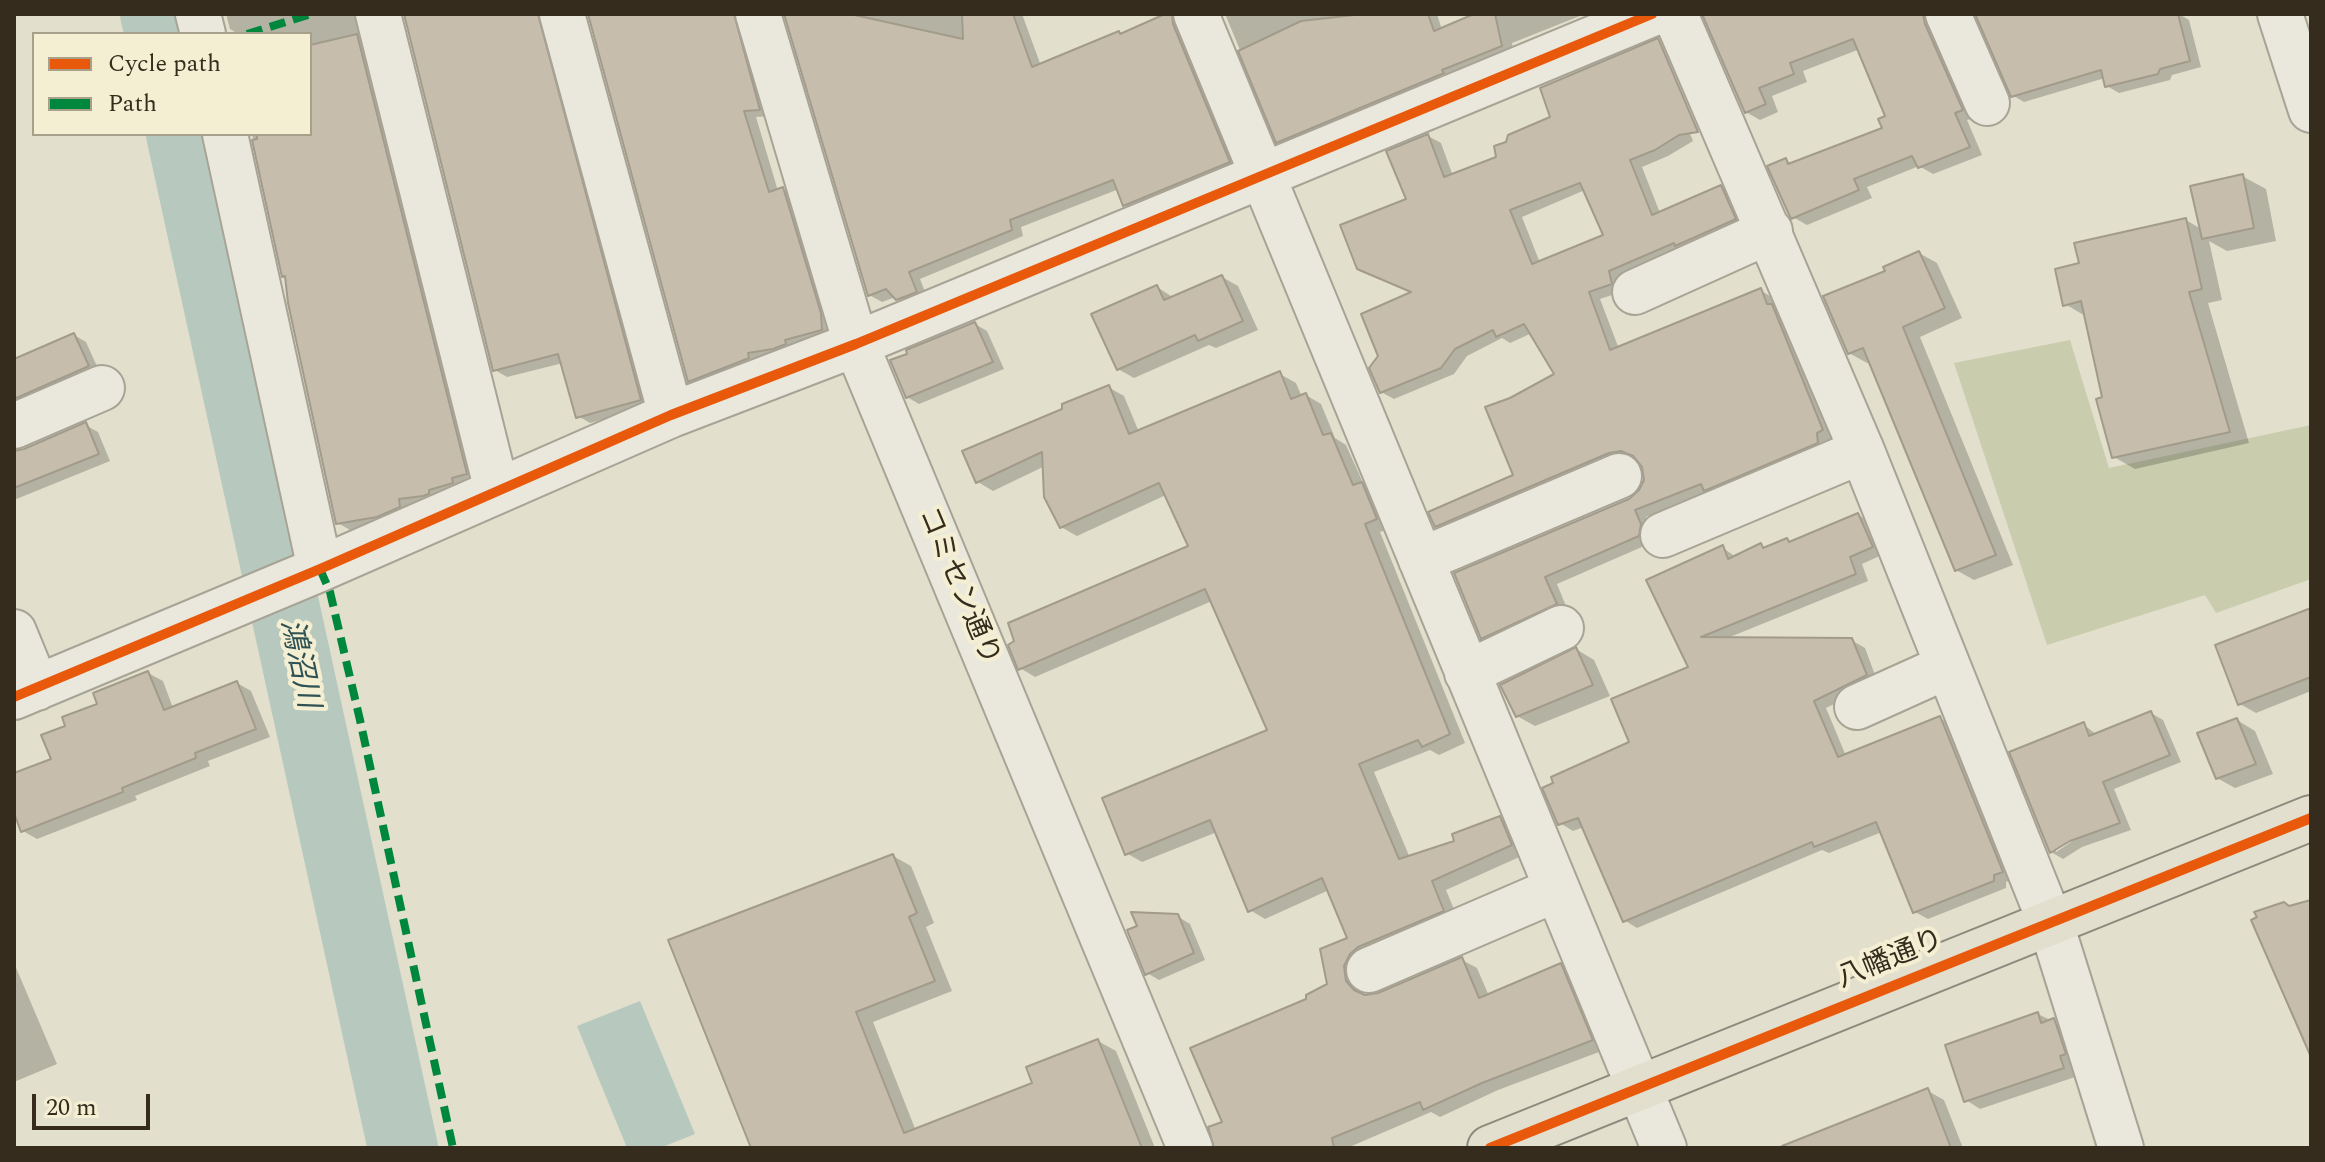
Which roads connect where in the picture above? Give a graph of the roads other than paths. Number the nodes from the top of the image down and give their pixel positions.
1 (378, 14) edge
2 (562, 14) edge
3 (758, 14) edge
4 (1196, 14) edge
5 (1652, 14) edge
6 (1675, 14) edge
7 (1948, 14) edge
8 (2280, 14) edge
9 (1987, 103) dead end
10 (2311, 110) edge
11 (225, 136) edge
12 (1262, 175) junction
13 (1770, 231) junction
14 (1635, 292) dead end
15 (856, 344) junction
16 (102, 388) dead end
17 (671, 415) junction
18 (14, 426) edge
19 (1862, 451) junction
20 (1619, 476) dead end
21 (497, 491) junction
22 (1663, 535) dead end
23 (1421, 560) junction
24 (317, 570) junction
25 (1561, 628) dead end
26 (14, 632) edge
27 (1948, 666) junction
28 (1467, 673) junction
29 (25, 693) edge
30 (1857, 707) dead end
31 (2311, 818) edge
32 (1557, 889) junction
33 (2051, 924) junction
34 (1369, 970) dead end
35 (1639, 1088) junction
36 (1190, 1148) edge
37 (1490, 1148) edge
38 (1664, 1148) edge
39 (2121, 1148) edge

1 - 21 street
2 - 17 street
3 - 15 street, コミセン通り
4 - 12 street
5 - 12 street
6 - 13 street
7 - 9 street
8 - 10 street
11 - 24 street
12 - 15 street
12 - 23 street
13 - 14 street
13 - 19 street
15 - 17 street
15 - 36 street, コミセン通り
16 - 18 street
17 - 21 street
19 - 22 street
19 - 27 street
20 - 23 street
21 - 24 street
23 - 28 street
24 - 29 street
25 - 28 street
26 - 29 street
27 - 30 street
27 - 33 street
28 - 32 street
31 - 33 main road, 八幡通り
32 - 34 street
32 - 35 street
33 - 35 main road, 八幡通り
33 - 39 street
35 - 37 main road, 八幡通り
35 - 38 street

